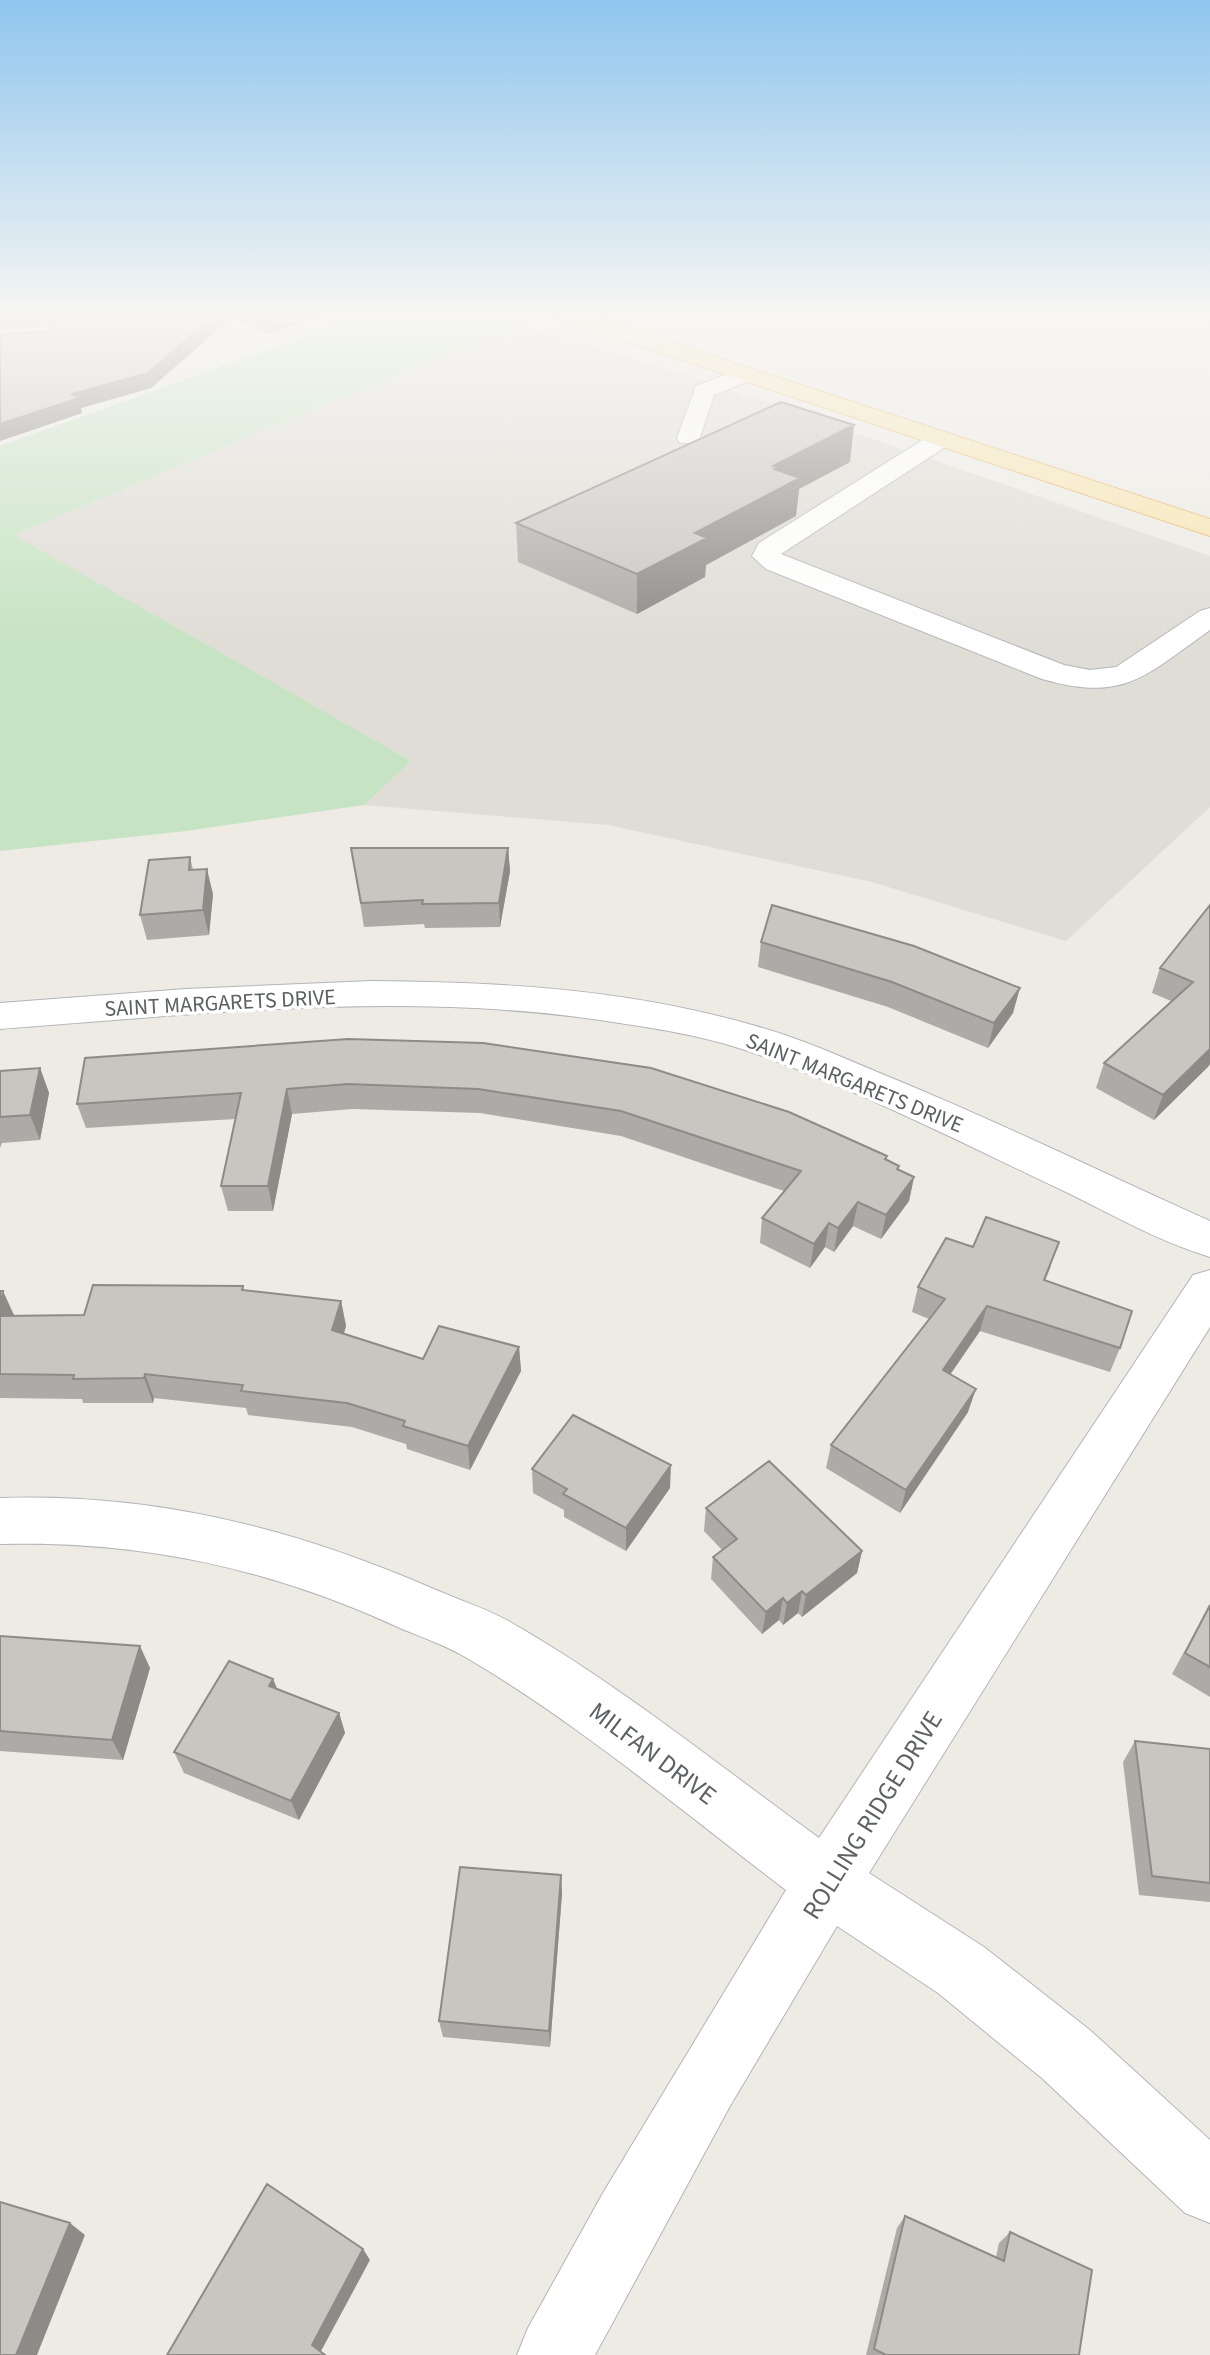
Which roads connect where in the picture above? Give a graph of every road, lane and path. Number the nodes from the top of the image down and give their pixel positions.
1 (694, 423) edge
2 (893, 423) edge
3 (689, 438) dead end
4 (941, 439) junction
5 (1210, 528) edge
6 (1210, 617) edge
7 (0, 1016) edge
8 (1210, 1240) edge
9 (1210, 1288) edge
10 (0, 1521) edge
11 (828, 1883) junction
12 (1210, 2188) edge
13 (555, 2355) edge

1 - 3 street
2 - 4 main road
4 - 5 main road
4 - 6 street
7 - 8 street, SAINT MARGARETS DRIVE
9 - 11 street, ROLLING RIDGE DRIVE
10 - 11 street, MILFAN DRIVE
11 - 12 street, MILFAN DRIVE
11 - 13 street, ROLLING RIDGE DRIVE

